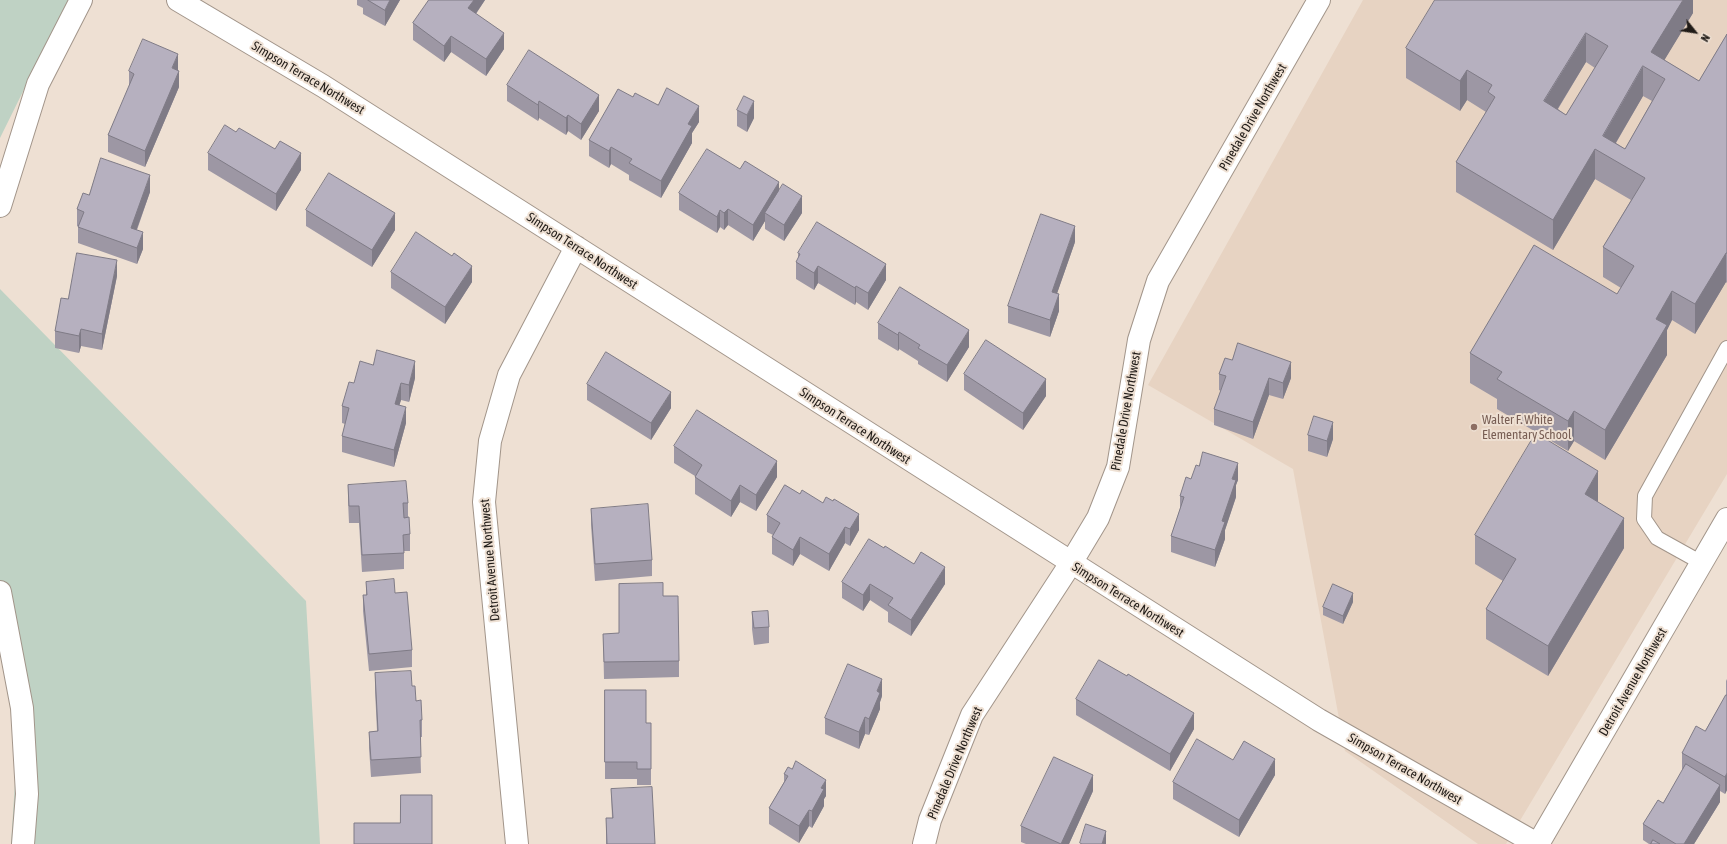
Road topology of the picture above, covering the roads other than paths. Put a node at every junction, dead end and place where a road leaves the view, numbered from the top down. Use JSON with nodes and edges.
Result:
{"nodes":[{"id":1,"x":81,"y":0,"type":"edge"},
{"id":2,"x":178,"y":0,"type":"edge"},
{"id":3,"x":1319,"y":0,"type":"edge"},
{"id":4,"x":0,"y":206,"type":"edge"},
{"id":5,"x":576,"y":247,"type":"junction"},
{"id":6,"x":1727,"y":348,"type":"edge"},
{"id":7,"x":1727,"y":519,"type":"edge"},
{"id":8,"x":1070,"y":563,"type":"junction"},
{"id":9,"x":1702,"y":563,"type":"junction"},
{"id":10,"x":0,"y":592,"type":"edge"},
{"id":11,"x":23,"y":844,"type":"edge"},
{"id":12,"x":517,"y":844,"type":"edge"},
{"id":13,"x":924,"y":844,"type":"edge"},
{"id":14,"x":1537,"y":844,"type":"edge"}],
"edges":[{"from":1,"to":4,"type":"street"},
{"from":2,"to":5,"type":"street","name":"Simpson Terrace Northwest"},
{"from":3,"to":8,"type":"street","name":"Pinedale Drive Northwest"},
{"from":5,"to":8,"type":"street","name":"Simpson Terrace Northwest"},
{"from":5,"to":12,"type":"street","name":"Detroit Avenue Northwest"},
{"from":6,"to":9,"type":"lane"},
{"from":7,"to":9,"type":"street","name":"Detroit Avenue Northwest"},
{"from":8,"to":13,"type":"street","name":"Pinedale Drive Northwest"},
{"from":8,"to":14,"type":"street","name":"Simpson Terrace Northwest"},
{"from":9,"to":14,"type":"street","name":"Detroit Avenue Northwest"},
{"from":10,"to":11,"type":"street"}]}
